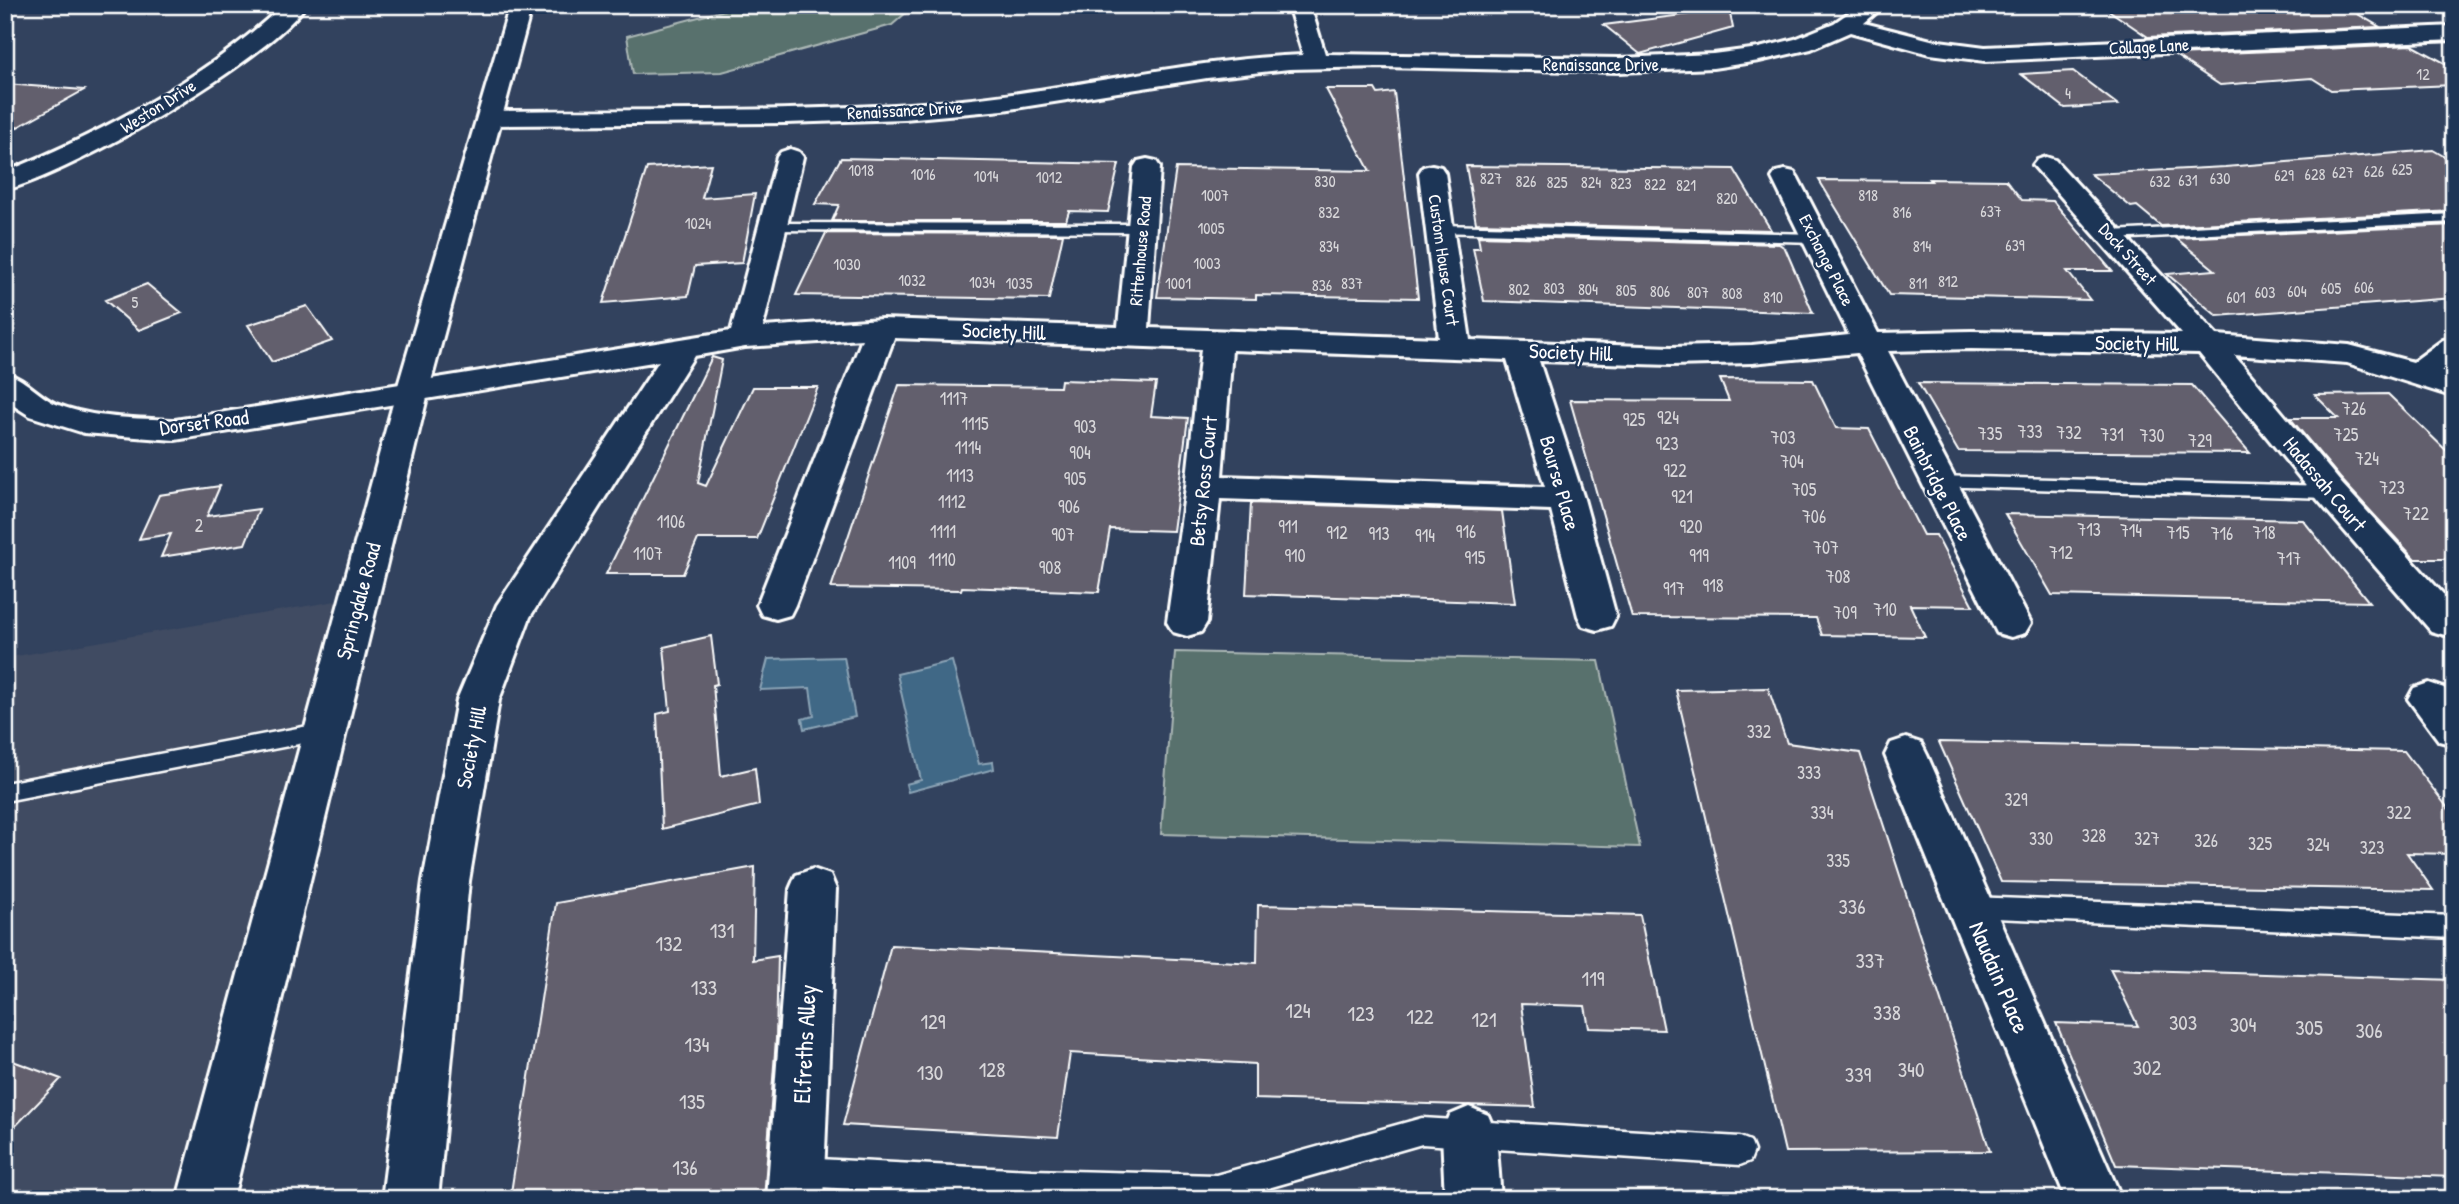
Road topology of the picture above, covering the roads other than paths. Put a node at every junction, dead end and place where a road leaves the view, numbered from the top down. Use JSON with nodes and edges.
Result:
{"nodes":[{"id":1,"x":296,"y":5,"type":"edge"},
{"id":2,"x":521,"y":5,"type":"edge"},
{"id":3,"x":1299,"y":5,"type":"edge"},
{"id":4,"x":1875,"y":5,"type":"edge"},
{"id":5,"x":1847,"y":25,"type":"junction"},
{"id":6,"x":2454,"y":33,"type":"edge"},
{"id":7,"x":1316,"y":61,"type":"junction"},
{"id":8,"x":491,"y":118,"type":"junction"},
{"id":9,"x":790,"y":157,"type":"dead end"},
{"id":10,"x":2046,"y":165,"type":"dead end"},
{"id":11,"x":1147,"y":167,"type":"dead end"},
{"id":12,"x":1432,"y":173,"type":"dead end"},
{"id":13,"x":1785,"y":178,"type":"dead end"},
{"id":14,"x":5,"y":182,"type":"edge"},
{"id":15,"x":2454,"y":218,"type":"edge"},
{"id":16,"x":773,"y":227,"type":"junction"},
{"id":17,"x":1142,"y":228,"type":"junction"},
{"id":18,"x":1440,"y":229,"type":"junction"},
{"id":19,"x":2111,"y":235,"type":"junction"},
{"id":20,"x":1816,"y":238,"type":"junction"},
{"id":21,"x":882,"y":328,"type":"junction"},
{"id":22,"x":1133,"y":336,"type":"junction"},
{"id":23,"x":745,"y":338,"type":"junction"},
{"id":24,"x":1217,"y":339,"type":"junction"},
{"id":25,"x":1869,"y":342,"type":"junction"},
{"id":26,"x":2208,"y":344,"type":"junction"},
{"id":27,"x":2454,"y":346,"type":"edge"},
{"id":28,"x":683,"y":348,"type":"junction"},
{"id":29,"x":1456,"y":348,"type":"junction"},
{"id":30,"x":1520,"y":350,"type":"junction"},
{"id":31,"x":2418,"y":373,"type":"junction"},
{"id":32,"x":5,"y":383,"type":"edge"},
{"id":33,"x":2454,"y":387,"type":"edge"},
{"id":34,"x":414,"y":389,"type":"junction"},
{"id":35,"x":1936,"y":482,"type":"junction"},
{"id":36,"x":1204,"y":487,"type":"junction"},
{"id":37,"x":2330,"y":492,"type":"junction"},
{"id":38,"x":1566,"y":499,"type":"junction"},
{"id":39,"x":776,"y":606,"type":"dead end"},
{"id":40,"x":1597,"y":616,"type":"dead end"},
{"id":41,"x":2445,"y":621,"type":"dead end"},
{"id":42,"x":1187,"y":622,"type":"dead end"},
{"id":43,"x":2011,"y":623,"type":"dead end"},
{"id":44,"x":324,"y":731,"type":"junction"},
{"id":45,"x":1906,"y":755,"type":"dead end"},
{"id":46,"x":5,"y":792,"type":"edge"},
{"id":47,"x":813,"y":889,"type":"dead end"},
{"id":48,"x":1970,"y":907,"type":"junction"},
{"id":49,"x":2454,"y":927,"type":"edge"},
{"id":50,"x":1469,"y":1134,"type":"junction"},
{"id":51,"x":1740,"y":1151,"type":"dead end"},
{"id":52,"x":796,"y":1185,"type":"edge"},
{"id":53,"x":205,"y":1199,"type":"edge"},
{"id":54,"x":410,"y":1199,"type":"edge"},
{"id":55,"x":1473,"y":1199,"type":"edge"},
{"id":56,"x":2094,"y":1199,"type":"edge"}],
"edges":[{"from":1,"to":14,"type":"street","name":"Weston Drive"},
{"from":2,"to":8,"type":"street","name":"Springdale Road"},
{"from":3,"to":7,"type":"street"},
{"from":4,"to":5,"type":"street","name":"Renaissance Drive"},
{"from":5,"to":6,"type":"street","name":"Collage Lane"},
{"from":5,"to":7,"type":"street","name":"Renaissance Drive"},
{"from":7,"to":8,"type":"street","name":"Renaissance Drive"},
{"from":8,"to":34,"type":"street","name":"Springdale Road"},
{"from":9,"to":16,"type":"street"},
{"from":10,"to":19,"type":"street","name":"Dock Street"},
{"from":11,"to":17,"type":"street","name":"Rittenhouse Road"},
{"from":12,"to":18,"type":"street","name":"Custom House Court"},
{"from":13,"to":20,"type":"street","name":"Exchange Place"},
{"from":15,"to":19,"type":"lane"},
{"from":16,"to":17,"type":"lane"},
{"from":16,"to":23,"type":"street"},
{"from":17,"to":22,"type":"street","name":"Rittenhouse Road"},
{"from":18,"to":20,"type":"lane"},
{"from":18,"to":29,"type":"street","name":"Custom House Court"},
{"from":19,"to":26,"type":"street","name":"Dock Street"},
{"from":20,"to":25,"type":"street","name":"Exchange Place"},
{"from":21,"to":22,"type":"street","name":"Society Hill"},
{"from":21,"to":23,"type":"street","name":"Society Hill"},
{"from":21,"to":39,"type":"street"},
{"from":22,"to":24,"type":"street","name":"Society Hill"},
{"from":23,"to":28,"type":"street","name":"Society Hill"},
{"from":24,"to":29,"type":"street","name":"Society Hill"},
{"from":24,"to":36,"type":"street","name":"Betsy Ross Court"},
{"from":25,"to":26,"type":"street","name":"Society Hill"},
{"from":25,"to":30,"type":"street","name":"Society Hill"},
{"from":25,"to":35,"type":"street","name":"Bainbridge Place"},
{"from":26,"to":31,"type":"street","name":"Society Hill"},
{"from":26,"to":37,"type":"street","name":"Hadassah Court"},
{"from":27,"to":31,"type":"street"},
{"from":28,"to":34,"type":"street","name":"Society Hill"},
{"from":28,"to":54,"type":"street","name":"Society Hill"},
{"from":29,"to":30,"type":"street","name":"Society Hill"},
{"from":30,"to":38,"type":"street","name":"Bourse Place"},
{"from":31,"to":33,"type":"street","name":"Society Hill"},
{"from":32,"to":34,"type":"street","name":"Dorset Road"},
{"from":34,"to":44,"type":"street","name":"Springdale Road"},
{"from":35,"to":37,"type":"lane"},
{"from":35,"to":43,"type":"street","name":"Bainbridge Place"},
{"from":36,"to":38,"type":"street"},
{"from":36,"to":42,"type":"street","name":"Betsy Ross Court"},
{"from":37,"to":41,"type":"street","name":"Hadassah Court"},
{"from":38,"to":40,"type":"street","name":"Bourse Place"},
{"from":44,"to":46,"type":"lane"},
{"from":44,"to":53,"type":"street","name":"Springdale Road"},
{"from":45,"to":48,"type":"street","name":"Naudain Place"},
{"from":47,"to":52,"type":"street","name":"Elfreths Alley"},
{"from":48,"to":49,"type":"lane"},
{"from":48,"to":56,"type":"street","name":"Naudain Place"},
{"from":50,"to":51,"type":"lane"},
{"from":50,"to":52,"type":"lane"},
{"from":50,"to":55,"type":"street"}]}
